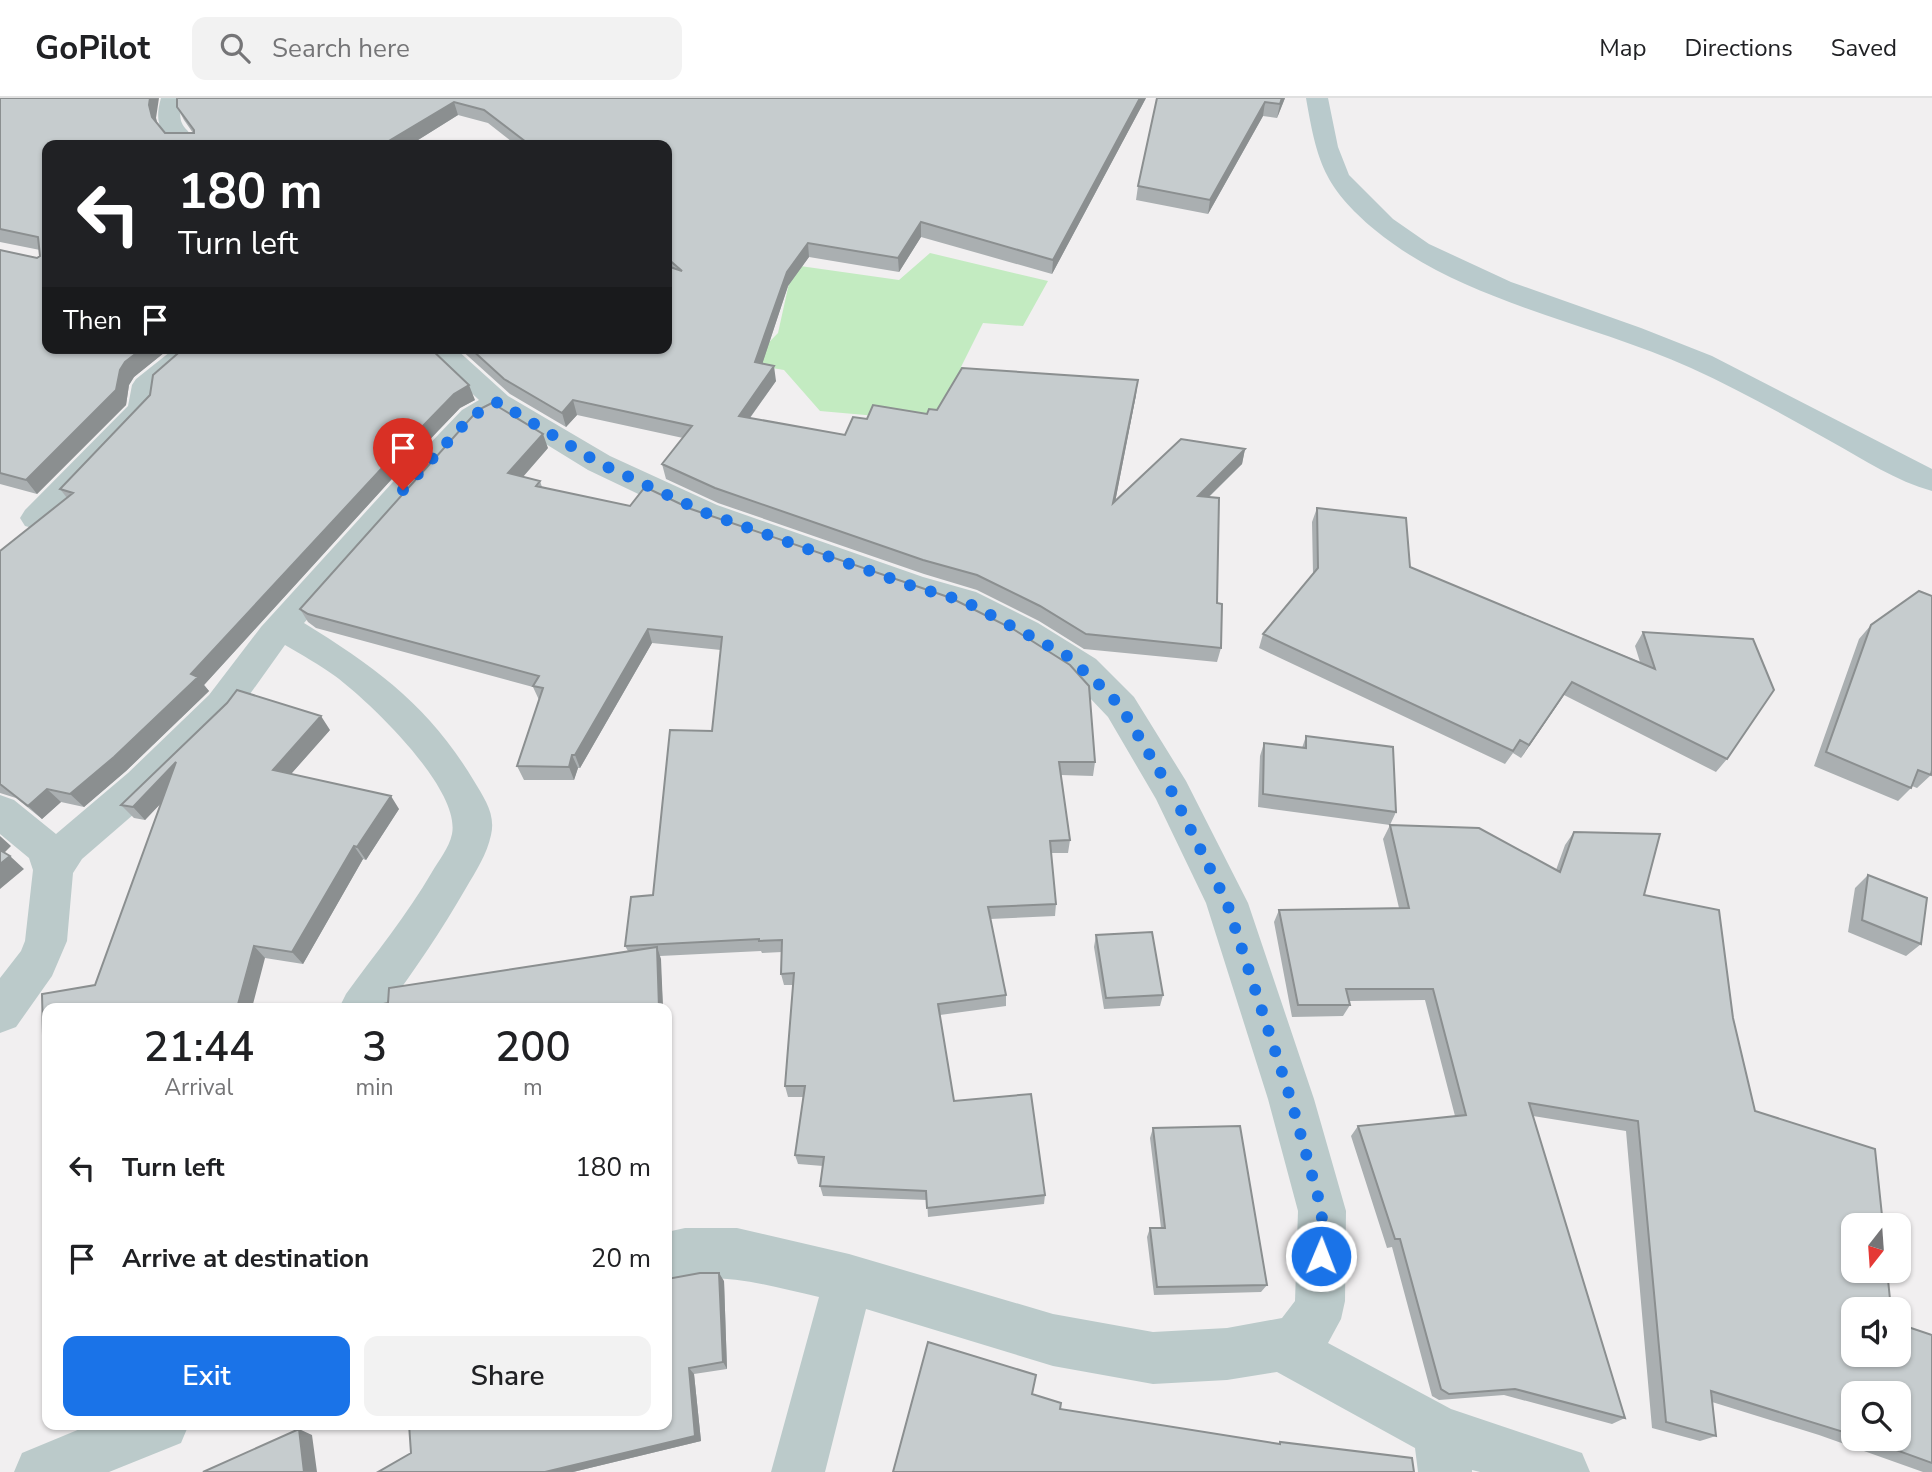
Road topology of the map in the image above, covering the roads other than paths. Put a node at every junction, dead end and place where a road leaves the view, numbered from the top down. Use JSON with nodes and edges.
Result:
{"nodes":[{"id":1,"x":172,"y":98,"type":"edge"},
{"id":2,"x":1317,"y":98,"type":"edge"},
{"id":3,"x":183,"y":140,"type":"edge"},
{"id":4,"x":186,"y":354,"type":"edge"},
{"id":5,"x":445,"y":354,"type":"edge"},
{"id":6,"x":498,"y":402,"type":"junction"},
{"id":7,"x":1932,"y":481,"type":"edge"},
{"id":8,"x":36,"y":518,"type":"edge"},
{"id":9,"x":282,"y":625,"type":"junction"},
{"id":10,"x":0,"y":811,"type":"edge"},
{"id":11,"x":53,"y":870,"type":"junction"},
{"id":12,"x":365,"y":1003,"type":"edge"},
{"id":13,"x":0,"y":1013,"type":"edge"},
{"id":14,"x":672,"y":1256,"type":"edge"},
{"id":15,"x":849,"y":1279,"type":"junction"},
{"id":16,"x":1280,"y":1345,"type":"junction"},
{"id":17,"x":147,"y":1430,"type":"edge"},
{"id":18,"x":1443,"y":1452,"type":"edge"},
{"id":19,"x":40,"y":1472,"type":"edge"},
{"id":20,"x":798,"y":1472,"type":"edge"},
{"id":21,"x":1563,"y":1472,"type":"edge"}],
"edges":[{"from":1,"to":3,"type":"street"},
{"from":2,"to":7,"type":"street"},
{"from":4,"to":8,"type":"street"},
{"from":5,"to":6,"type":"street"},
{"from":6,"to":9,"type":"street"},
{"from":6,"to":16,"type":"street"},
{"from":9,"to":11,"type":"street"},
{"from":9,"to":12,"type":"street"},
{"from":10,"to":11,"type":"street"},
{"from":11,"to":13,"type":"street"},
{"from":14,"to":15,"type":"street"},
{"from":15,"to":16,"type":"street"},
{"from":15,"to":20,"type":"street"},
{"from":16,"to":18,"type":"street"},
{"from":17,"to":19,"type":"street"},
{"from":18,"to":21,"type":"street"}]}
